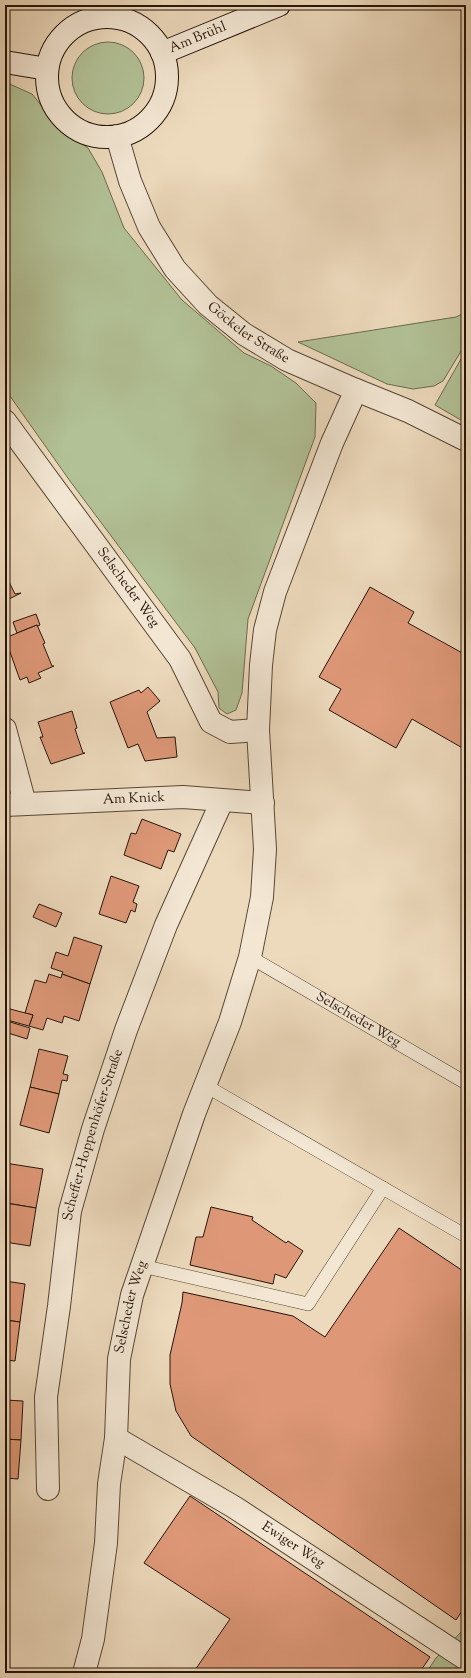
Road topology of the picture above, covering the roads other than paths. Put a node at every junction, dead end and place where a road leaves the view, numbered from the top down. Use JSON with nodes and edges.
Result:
{"nodes":[{"id":1,"x":278,"y":5,"type":"edge"},
{"id":2,"x":162,"y":52,"type":"junction"},
{"id":3,"x":5,"y":62,"type":"edge"},
{"id":4,"x":47,"y":69,"type":"junction"},
{"id":5,"x":117,"y":136,"type":"junction"},
{"id":6,"x":356,"y":390,"type":"junction"},
{"id":7,"x":5,"y":421,"type":"edge"},
{"id":8,"x":466,"y":440,"type":"edge"},
{"id":9,"x":5,"y":729,"type":"edge"},
{"id":10,"x":258,"y":730,"type":"junction"},
{"id":11,"x":222,"y":801,"type":"junction"},
{"id":12,"x":263,"y":803,"type":"junction"},
{"id":13,"x":15,"y":804,"type":"edge"},
{"id":14,"x":250,"y":957,"type":"junction"},
{"id":15,"x":466,"y":1083,"type":"edge"},
{"id":16,"x":206,"y":1086,"type":"junction"},
{"id":17,"x":383,"y":1188,"type":"junction"},
{"id":18,"x":466,"y":1236,"type":"edge"},
{"id":19,"x":142,"y":1266,"type":"junction"},
{"id":20,"x":116,"y":1438,"type":"junction"},
{"id":21,"x":48,"y":1489,"type":"dead end"},
{"id":22,"x":466,"y":1659,"type":"edge"},
{"id":23,"x":84,"y":1673,"type":"edge"}],
"edges":[{"from":1,"to":2,"type":"street","name":"Am Brühl"},
{"from":2,"to":4,"type":"street"},
{"from":2,"to":5,"type":"street"},
{"from":3,"to":4,"type":"street"},
{"from":4,"to":5,"type":"street"},
{"from":5,"to":6,"type":"street","name":"Göckeler Straße"},
{"from":6,"to":8,"type":"street","name":"Göckeler Straße"},
{"from":6,"to":10,"type":"street","name":"Selscheder Weg"},
{"from":7,"to":10,"type":"street","name":"Selscheder Weg"},
{"from":9,"to":13,"type":"street"},
{"from":10,"to":12,"type":"street","name":"Selscheder Weg"},
{"from":11,"to":12,"type":"street","name":"Am Knick"},
{"from":11,"to":13,"type":"street","name":"Am Knick"},
{"from":11,"to":21,"type":"street","name":"Scheffer-Hoppenhöfer-Straße"},
{"from":12,"to":14,"type":"street","name":"Selscheder Weg"},
{"from":14,"to":15,"type":"lane","name":"Selscheder Weg"},
{"from":14,"to":16,"type":"street","name":"Selscheder Weg"},
{"from":16,"to":17,"type":"lane"},
{"from":16,"to":19,"type":"street","name":"Selscheder Weg"},
{"from":17,"to":18,"type":"lane"},
{"from":17,"to":19,"type":"lane"},
{"from":19,"to":20,"type":"street","name":"Selscheder Weg"},
{"from":20,"to":22,"type":"street","name":"Ewiger Weg"},
{"from":20,"to":23,"type":"street","name":"Selscheder Weg"}]}
